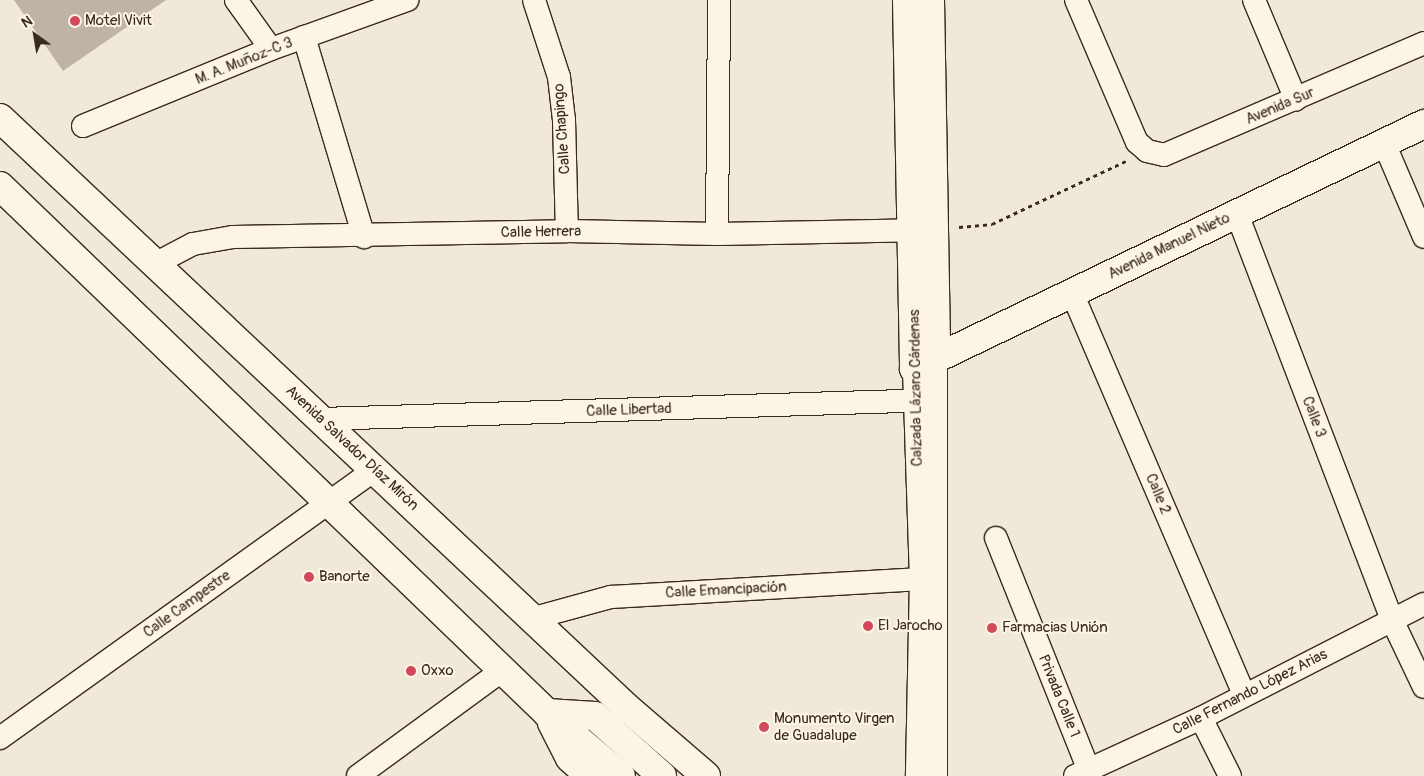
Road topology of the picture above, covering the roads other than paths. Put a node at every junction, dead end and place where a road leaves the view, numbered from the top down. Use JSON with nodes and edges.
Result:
{"nodes":[{"id":1,"x":236,"y":0,"type":"edge"},
{"id":2,"x":407,"y":0,"type":"edge"},
{"id":3,"x":534,"y":0,"type":"edge"},
{"id":4,"x":719,"y":0,"type":"edge"},
{"id":5,"x":907,"y":0,"type":"edge"},
{"id":6,"x":930,"y":0,"type":"edge"},
{"id":7,"x":1076,"y":0,"type":"edge"},
{"id":8,"x":1254,"y":0,"type":"edge"},
{"id":9,"x":304,"y":38,"type":"junction"},
{"id":10,"x":1424,"y":43,"type":"edge"},
{"id":11,"x":271,"y":50,"type":"junction"},
{"id":12,"x":1296,"y":100,"type":"junction"},
{"id":13,"x":0,"y":118,"type":"edge"},
{"id":14,"x":1424,"y":124,"type":"edge"},
{"id":15,"x":83,"y":126,"type":"dead end"},
{"id":16,"x":1384,"y":143,"type":"junction"},
{"id":17,"x":0,"y":186,"type":"edge"},
{"id":18,"x":1237,"y":214,"type":"junction"},
{"id":19,"x":924,"y":230,"type":"junction"},
{"id":20,"x":567,"y":231,"type":"junction"},
{"id":21,"x":717,"y":234,"type":"junction"},
{"id":22,"x":364,"y":237,"type":"junction"},
{"id":23,"x":1424,"y":237,"type":"edge"},
{"id":24,"x":153,"y":264,"type":"junction"},
{"id":25,"x":1072,"y":293,"type":"junction"},
{"id":26,"x":925,"y":364,"type":"junction"},
{"id":27,"x":926,"y":401,"type":"junction"},
{"id":28,"x":321,"y":419,"type":"junction"},
{"id":29,"x":375,"y":470,"type":"junction"},
{"id":30,"x":329,"y":502,"type":"junction"},
{"id":31,"x":996,"y":538,"type":"dead end"},
{"id":32,"x":920,"y":579,"type":"junction"},
{"id":33,"x":1424,"y":604,"type":"edge"},
{"id":34,"x":534,"y":618,"type":"junction"},
{"id":35,"x":1392,"y":620,"type":"junction"},
{"id":36,"x":503,"y":670,"type":"junction"},
{"id":37,"x":1424,"y":687,"type":"edge"},
{"id":38,"x":1244,"y":694,"type":"junction"},
{"id":39,"x":547,"y":713,"type":"junction"},
{"id":40,"x":1201,"y":718,"type":"junction"},
{"id":41,"x":0,"y":738,"type":"edge"},
{"id":42,"x":1119,"y":767,"type":"edge"},
{"id":43,"x":1082,"y":773,"type":"edge"},
{"id":44,"x":358,"y":776,"type":"edge"},
{"id":45,"x":590,"y":776,"type":"edge"},
{"id":46,"x":621,"y":776,"type":"edge"},
{"id":47,"x":662,"y":776,"type":"edge"},
{"id":48,"x":706,"y":776,"type":"edge"},
{"id":49,"x":917,"y":776,"type":"edge"},
{"id":50,"x":936,"y":776,"type":"edge"},
{"id":51,"x":1230,"y":776,"type":"edge"}],
"edges":[{"from":1,"to":11,"type":"street"},
{"from":2,"to":9,"type":"street","name":"M. A. Muñoz-C 3"},
{"from":3,"to":20,"type":"street","name":"Calle Chapingo"},
{"from":4,"to":21,"type":"street"},
{"from":5,"to":19,"type":"main road","name":"Calzada Lázaro Cárdenas"},
{"from":6,"to":19,"type":"main road","name":"Calzada Lázaro Cárdenas"},
{"from":7,"to":12,"type":"street","name":"Avenida Sur"},
{"from":8,"to":12,"type":"street"},
{"from":9,"to":11,"type":"street","name":"M. A. Muñoz-C 3"},
{"from":9,"to":22,"type":"street"},
{"from":10,"to":12,"type":"street","name":"Avenida Sur"},
{"from":11,"to":15,"type":"street","name":"M. A. Muñoz-C 3"},
{"from":13,"to":24,"type":"main road","name":"Avenida Salvador Díaz Mirón"},
{"from":14,"to":16,"type":"main road","name":"Avenida Manuel Nieto"},
{"from":16,"to":18,"type":"main road","name":"Avenida Manuel Nieto"},
{"from":16,"to":23,"type":"street"},
{"from":17,"to":30,"type":"main road"},
{"from":18,"to":25,"type":"main road","name":"Avenida Manuel Nieto"},
{"from":18,"to":35,"type":"street","name":"Calle 3"},
{"from":19,"to":21,"type":"street","name":"Calle Herrera"},
{"from":19,"to":26,"type":"main road","name":"Calzada Lázaro Cárdenas"},
{"from":20,"to":21,"type":"street","name":"Calle Herrera"},
{"from":20,"to":22,"type":"street","name":"Calle Herrera"},
{"from":22,"to":24,"type":"street","name":"Calle Herrera"},
{"from":24,"to":28,"type":"main road","name":"Avenida Salvador Díaz Mirón"},
{"from":25,"to":26,"type":"main road","name":"Avenida Manuel Nieto"},
{"from":25,"to":38,"type":"street","name":"Calle 2"},
{"from":26,"to":27,"type":"street","name":"Calzada Lázaro Cárdenas"},
{"from":27,"to":28,"type":"street","name":"Calle Libertad"},
{"from":27,"to":32,"type":"street","name":"Calzada Lázaro Cárdenas"},
{"from":27,"to":50,"type":"street","name":"Calzada Lázaro Cárdenas"},
{"from":28,"to":29,"type":"main road","name":"Avenida Salvador Díaz Mirón"},
{"from":29,"to":30,"type":"street","name":"Calle Campestre"},
{"from":29,"to":34,"type":"main road","name":"Avenida Salvador Díaz Mirón"},
{"from":30,"to":36,"type":"main road"},
{"from":30,"to":41,"type":"street","name":"Calle Campestre"},
{"from":31,"to":43,"type":"street","name":"Privada Calle 1"},
{"from":32,"to":34,"type":"street","name":"Calle Emancipación"},
{"from":32,"to":49,"type":"street","name":"Calzada Lázaro Cárdenas"},
{"from":33,"to":35,"type":"street","name":"Calle Fernando López Arias"},
{"from":34,"to":48,"type":"main road","name":"Avenida Salvador Díaz Mirón"},
{"from":35,"to":37,"type":"street","name":"Calle 3"},
{"from":35,"to":38,"type":"street","name":"Calle Fernando López Arias"},
{"from":36,"to":39,"type":"main road"},
{"from":36,"to":44,"type":"street"},
{"from":38,"to":40,"type":"street","name":"Calle Fernando López Arias"},
{"from":39,"to":45,"type":"main road"},
{"from":39,"to":46,"type":"main road"},
{"from":39,"to":47,"type":"main road"},
{"from":40,"to":42,"type":"street","name":"Calle Fernando López Arias"},
{"from":40,"to":51,"type":"street"},
{"from":42,"to":43,"type":"street","name":"Calle Fernando López Arias"}]}
